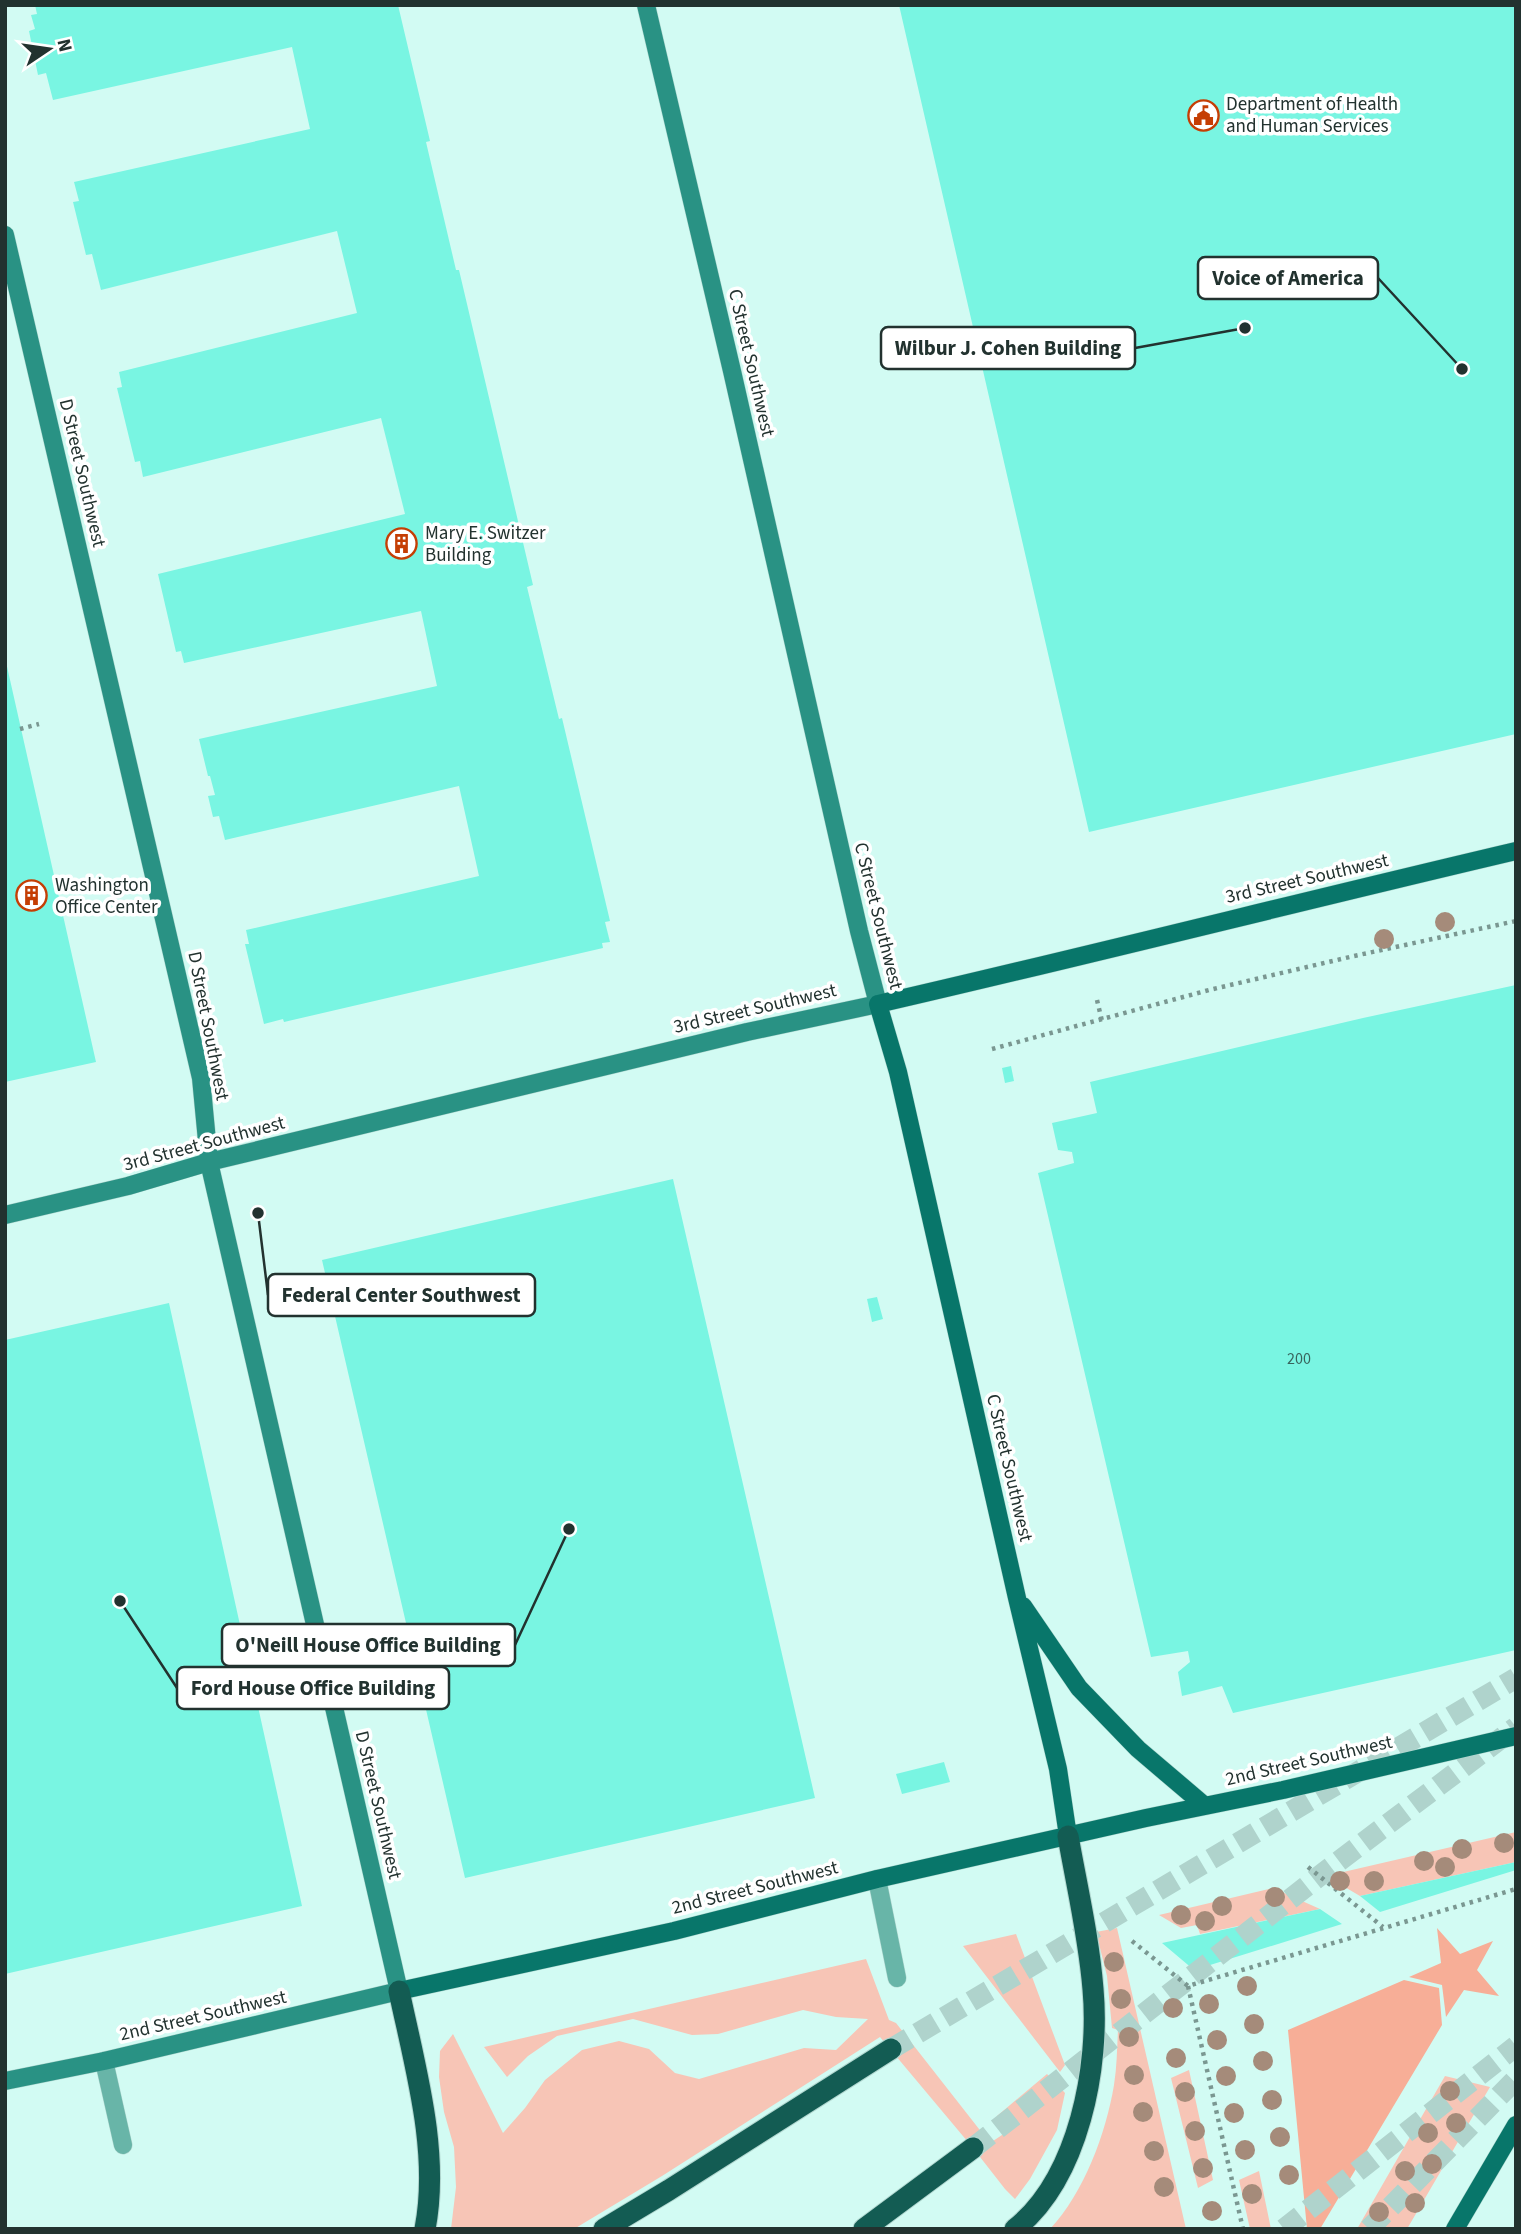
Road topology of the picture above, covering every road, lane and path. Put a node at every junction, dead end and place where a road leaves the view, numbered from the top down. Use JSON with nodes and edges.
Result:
{"nodes":[{"id":1,"x":646,"y":5,"type":"edge"},
{"id":2,"x":5,"y":235,"type":"edge"},
{"id":3,"x":39,"y":724,"type":"dead end"},
{"id":4,"x":20,"y":729,"type":"dead end"},
{"id":5,"x":1516,"y":852,"type":"edge"},
{"id":6,"x":1516,"y":921,"type":"edge"},
{"id":7,"x":1097,"y":1000,"type":"dead end"},
{"id":8,"x":878,"y":1004,"type":"junction"},
{"id":9,"x":1102,"y":1021,"type":"junction"},
{"id":10,"x":992,"y":1049,"type":"dead end"},
{"id":11,"x":209,"y":1162,"type":"junction"},
{"id":12,"x":5,"y":1215,"type":"edge"},
{"id":13,"x":1017,"y":1598,"type":"junction"},
{"id":14,"x":1516,"y":1736,"type":"edge"},
{"id":15,"x":1205,"y":1806,"type":"junction"},
{"id":16,"x":1068,"y":1836,"type":"junction"},
{"id":17,"x":1308,"y":1867,"type":"dead end"},
{"id":18,"x":877,"y":1879,"type":"junction"},
{"id":19,"x":1516,"y":1889,"type":"edge"},
{"id":20,"x":1383,"y":1927,"type":"junction"},
{"id":21,"x":1132,"y":1941,"type":"dead end"},
{"id":22,"x":897,"y":1978,"type":"dead end"},
{"id":23,"x":1188,"y":1986,"type":"junction"},
{"id":24,"x":399,"y":1991,"type":"junction"},
{"id":25,"x":891,"y":2049,"type":"tunnel mouth"},
{"id":26,"x":104,"y":2060,"type":"junction"},
{"id":27,"x":5,"y":2081,"type":"edge"},
{"id":28,"x":1516,"y":2125,"type":"edge"},
{"id":29,"x":123,"y":2145,"type":"dead end"},
{"id":30,"x":973,"y":2148,"type":"tunnel mouth"},
{"id":31,"x":425,"y":2229,"type":"edge"},
{"id":32,"x":604,"y":2229,"type":"edge"},
{"id":33,"x":864,"y":2229,"type":"edge"},
{"id":34,"x":1015,"y":2229,"type":"edge"},
{"id":35,"x":1244,"y":2229,"type":"edge"},
{"id":36,"x":1455,"y":2229,"type":"edge"}],
"edges":[{"from":1,"to":8,"type":"street","name":"C Street Southwest"},
{"from":2,"to":11,"type":"street","name":"D Street Southwest"},
{"from":3,"to":4,"type":"path"},
{"from":5,"to":8,"type":"main road","name":"3rd Street Southwest"},
{"from":6,"to":9,"type":"path"},
{"from":7,"to":9,"type":"path"},
{"from":8,"to":11,"type":"street","name":"3rd Street Southwest"},
{"from":8,"to":13,"type":"main road","name":"C Street Southwest"},
{"from":9,"to":10,"type":"path"},
{"from":11,"to":12,"type":"street","name":"3rd Street Southwest"},
{"from":11,"to":24,"type":"street","name":"D Street Southwest"},
{"from":13,"to":15,"type":"main road"},
{"from":13,"to":16,"type":"main road","name":"C Street Southwest"},
{"from":14,"to":15,"type":"main road","name":"2nd Street Southwest"},
{"from":15,"to":16,"type":"main road","name":"2nd Street Southwest"},
{"from":16,"to":18,"type":"main road","name":"2nd Street Southwest"},
{"from":16,"to":34,"type":"highway"},
{"from":17,"to":20,"type":"path"},
{"from":18,"to":22,"type":"lane"},
{"from":18,"to":24,"type":"main road","name":"2nd Street Southwest"},
{"from":19,"to":20,"type":"path"},
{"from":20,"to":23,"type":"path"},
{"from":21,"to":23,"type":"path"},
{"from":23,"to":35,"type":"path"},
{"from":24,"to":26,"type":"street","name":"2nd Street Southwest"},
{"from":24,"to":31,"type":"highway"},
{"from":25,"to":32,"type":"highway"},
{"from":26,"to":27,"type":"street","name":"2nd Street Southwest"},
{"from":26,"to":29,"type":"lane"},
{"from":28,"to":36,"type":"main road"},
{"from":30,"to":33,"type":"highway"}]}
